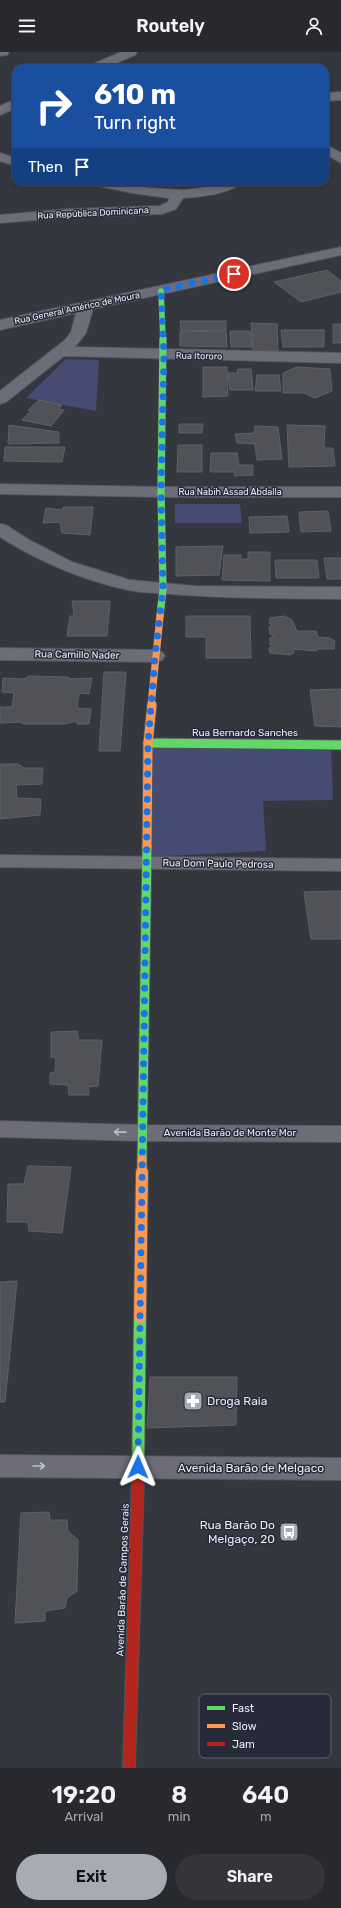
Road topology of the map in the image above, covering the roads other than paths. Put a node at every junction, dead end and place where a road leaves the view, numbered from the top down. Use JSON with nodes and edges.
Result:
{"nodes":[{"id":1,"x":131,"y":52,"type":"edge"},
{"id":2,"x":104,"y":64,"type":"edge"},
{"id":3,"x":341,"y":96,"type":"edge"},
{"id":4,"x":329,"y":98,"type":"edge"},
{"id":5,"x":12,"y":105,"type":"edge"},
{"id":6,"x":0,"y":111,"type":"edge"},
{"id":7,"x":329,"y":151,"type":"edge"},
{"id":8,"x":0,"y":157,"type":"edge"},
{"id":9,"x":341,"y":159,"type":"edge"},
{"id":10,"x":12,"y":161,"type":"edge"},
{"id":11,"x":118,"y":186,"type":"edge"},
{"id":12,"x":222,"y":186,"type":"edge"},
{"id":13,"x":177,"y":194,"type":"junction"},
{"id":14,"x":0,"y":219,"type":"edge"},
{"id":15,"x":341,"y":251,"type":"edge"},
{"id":16,"x":161,"y":290,"type":"junction"},
{"id":17,"x":86,"y":306,"type":"junction"},
{"id":18,"x":0,"y":325,"type":"edge"},
{"id":19,"x":58,"y":352,"type":"junction"},
{"id":20,"x":164,"y":355,"type":"junction"},
{"id":21,"x":341,"y":358,"type":"edge"},
{"id":22,"x":0,"y":399,"type":"edge"},
{"id":23,"x":0,"y":489,"type":"edge"},
{"id":24,"x":161,"y":492,"type":"junction"},
{"id":25,"x":341,"y":492,"type":"edge"},
{"id":26,"x":0,"y":529,"type":"edge"},
{"id":27,"x":163,"y":589,"type":"junction"},
{"id":28,"x":341,"y":593,"type":"edge"},
{"id":29,"x":0,"y":654,"type":"edge"},
{"id":30,"x":155,"y":656,"type":"junction"},
{"id":31,"x":148,"y":744,"type":"junction"},
{"id":32,"x":341,"y":745,"type":"edge"},
{"id":33,"x":0,"y":861,"type":"edge"},
{"id":34,"x":146,"y":863,"type":"junction"},
{"id":35,"x":341,"y":865,"type":"edge"},
{"id":36,"x":0,"y":1129,"type":"edge"},
{"id":37,"x":143,"y":1133,"type":"junction"},
{"id":38,"x":341,"y":1134,"type":"edge"},
{"id":39,"x":0,"y":1466,"type":"edge"},
{"id":40,"x":138,"y":1467,"type":"junction"},
{"id":41,"x":341,"y":1469,"type":"edge"},
{"id":42,"x":129,"y":1768,"type":"edge"}],
"edges":[{"from":1,"to":2,"type":"street"},
{"from":3,"to":4,"type":"street"},
{"from":5,"to":6,"type":"street"},
{"from":7,"to":9,"type":"street"},
{"from":8,"to":10,"type":"street"},
{"from":11,"to":13,"type":"street"},
{"from":12,"to":13,"type":"street"},
{"from":13,"to":14,"type":"street","name":"Rua República Dominicana"},
{"from":15,"to":16,"type":"street","name":"Rua General Américo de Moura"},
{"from":16,"to":17,"type":"street","name":"Rua General Américo de Moura"},
{"from":16,"to":20,"type":"street","name":"Avenida Barão de Campos Gerais"},
{"from":17,"to":18,"type":"street","name":"Rua General Américo de Moura"},
{"from":17,"to":19,"type":"street"},
{"from":19,"to":20,"type":"street","name":"Rua Itororo"},
{"from":19,"to":22,"type":"street"},
{"from":20,"to":21,"type":"street","name":"Rua Itororo"},
{"from":20,"to":24,"type":"street","name":"Avenida Barão de Campos Gerais"},
{"from":23,"to":24,"type":"street","name":"Rua Nabih Assad Abdalla"},
{"from":24,"to":25,"type":"street","name":"Rua Nabih Assad Abdalla"},
{"from":24,"to":27,"type":"street","name":"Avenida Barão de Campos Gerais"},
{"from":26,"to":27,"type":"street"},
{"from":27,"to":28,"type":"street"},
{"from":27,"to":30,"type":"street","name":"Avenida Barão de Campos Gerais"},
{"from":29,"to":30,"type":"street","name":"Rua Camillo Nader"},
{"from":30,"to":31,"type":"street","name":"Avenida Barão de Campos Gerais"},
{"from":31,"to":32,"type":"street","name":"Rua Bernardo Sanches"},
{"from":31,"to":34,"type":"street","name":"Avenida Barão de Campos Gerais"},
{"from":33,"to":34,"type":"street","name":"Rua Dom Paulo Pedrosa"},
{"from":34,"to":35,"type":"street","name":"Rua Dom Paulo Pedrosa"},
{"from":34,"to":37,"type":"street","name":"Avenida Barão de Campos Gerais"},
{"from":37,"to":36,"type":"street","name":"Avenida Barão de Monte Mor","one_way":true},
{"from":37,"to":38,"type":"street","name":"Avenida Barão de Monte Mor"},
{"from":37,"to":40,"type":"street","name":"Avenida Barão de Campos Gerais"},
{"from":39,"to":40,"type":"street","name":"Avenida Barão de Melgaco","one_way":true},
{"from":40,"to":41,"type":"street","name":"Avenida Barão de Melgaco"},
{"from":40,"to":42,"type":"street","name":"Avenida Barão de Campos Gerais"}]}
